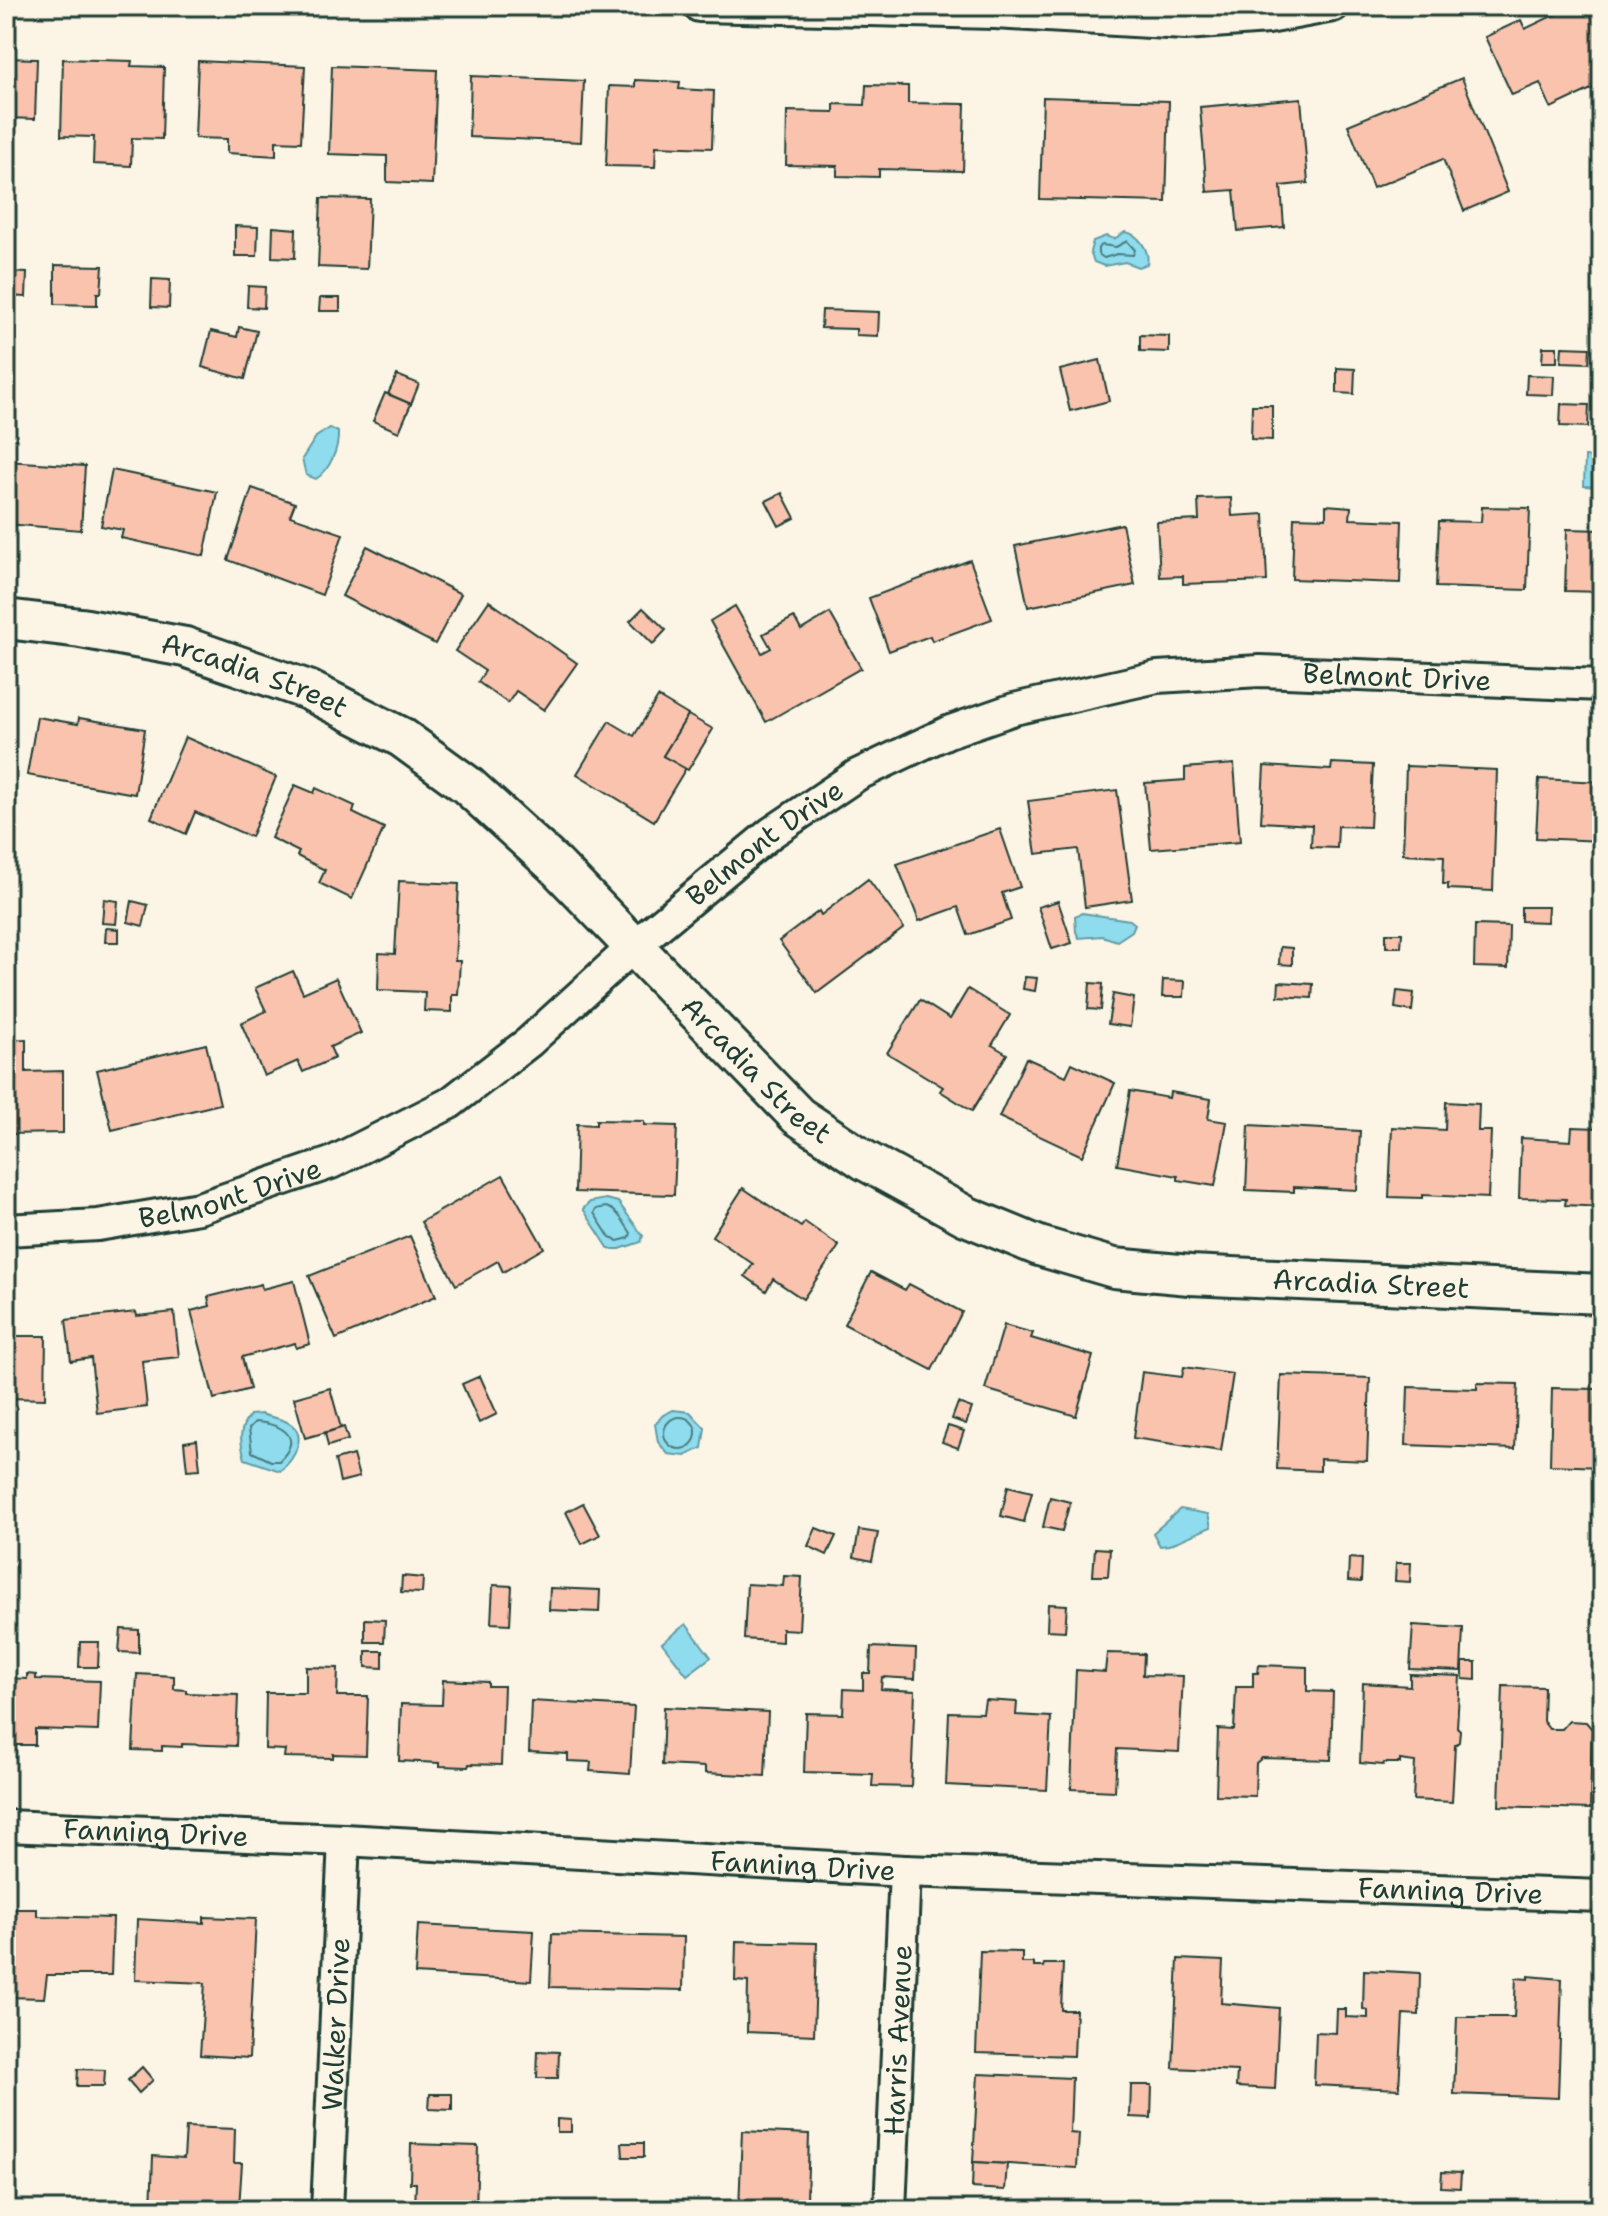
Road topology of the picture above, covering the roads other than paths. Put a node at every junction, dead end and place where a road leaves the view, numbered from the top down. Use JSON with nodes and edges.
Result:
{"nodes":[{"id":1,"x":699,"y":6,"type":"edge"},
{"id":2,"x":1333,"y":6,"type":"edge"},
{"id":3,"x":995,"y":9,"type":"edge"},
{"id":4,"x":6,"y":619,"type":"edge"},
{"id":5,"x":1602,"y":685,"type":"edge"},
{"id":6,"x":633,"y":947,"type":"junction"},
{"id":7,"x":6,"y":1230,"type":"edge"},
{"id":8,"x":1602,"y":1294,"type":"edge"},
{"id":9,"x":6,"y":1826,"type":"edge"},
{"id":10,"x":344,"y":1840,"type":"junction"},
{"id":11,"x":905,"y":1871,"type":"junction"},
{"id":12,"x":1602,"y":1896,"type":"edge"},
{"id":13,"x":327,"y":2210,"type":"edge"},
{"id":14,"x":890,"y":2210,"type":"edge"}],
"edges":[{"from":1,"to":3,"type":"street"},
{"from":2,"to":3,"type":"street"},
{"from":4,"to":6,"type":"street","name":"Arcadia Street"},
{"from":5,"to":6,"type":"street","name":"Belmont Drive"},
{"from":6,"to":7,"type":"street","name":"Belmont Drive"},
{"from":6,"to":8,"type":"street","name":"Arcadia Street"},
{"from":9,"to":10,"type":"street","name":"Fanning Drive"},
{"from":10,"to":11,"type":"street","name":"Fanning Drive"},
{"from":10,"to":13,"type":"street","name":"Walker Drive"},
{"from":11,"to":12,"type":"street","name":"Fanning Drive"},
{"from":11,"to":14,"type":"street","name":"Harris Avenue"}]}
